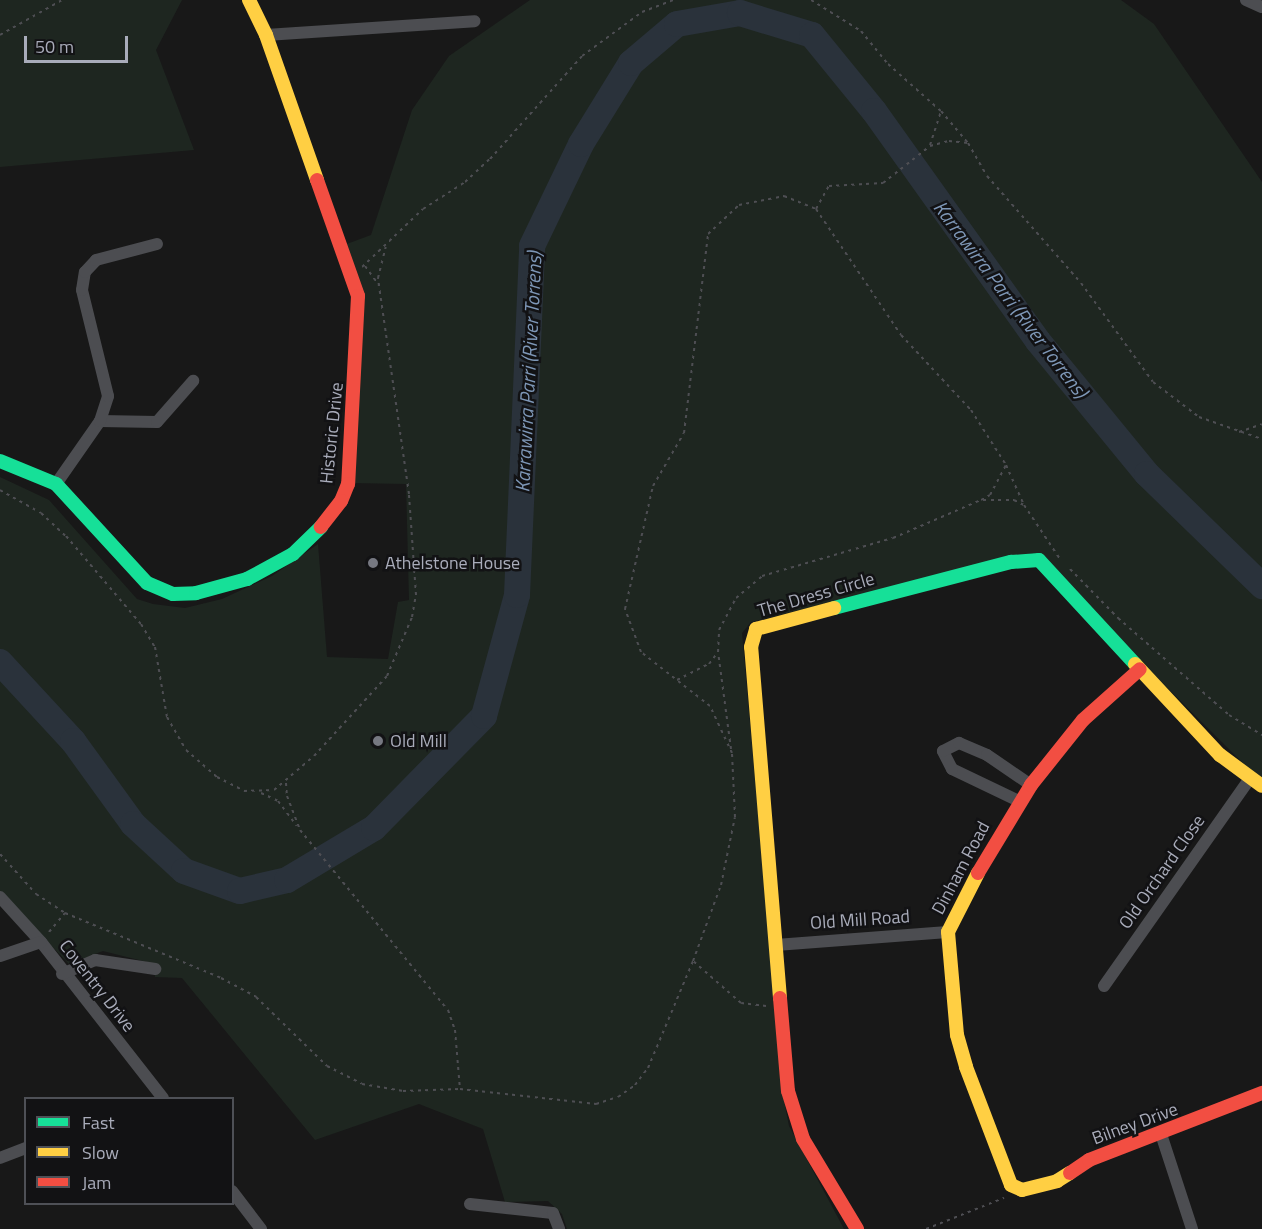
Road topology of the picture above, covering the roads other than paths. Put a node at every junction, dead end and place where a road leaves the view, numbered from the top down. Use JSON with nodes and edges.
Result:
{"nodes":[{"id":1,"x":249,"y":0,"type":"edge"},
{"id":2,"x":1246,"y":0,"type":"edge"},
{"id":3,"x":1262,"y":7,"type":"edge"},
{"id":4,"x":475,"y":21,"type":"dead end"},
{"id":5,"x":266,"y":35,"type":"junction"},
{"id":6,"x":157,"y":244,"type":"dead end"},
{"id":7,"x":193,"y":381,"type":"dead end"},
{"id":8,"x":100,"y":421,"type":"junction"},
{"id":9,"x":0,"y":461,"type":"edge"},
{"id":10,"x":56,"y":484,"type":"junction"},
{"id":11,"x":1140,"y":669,"type":"junction"},
{"id":12,"x":1250,"y":778,"type":"junction"},
{"id":13,"x":1031,"y":785,"type":"junction"},
{"id":14,"x":1262,"y":786,"type":"edge"},
{"id":15,"x":1019,"y":801,"type":"junction"},
{"id":16,"x":0,"y":897,"type":"edge"},
{"id":17,"x":948,"y":932,"type":"junction"},
{"id":18,"x":41,"y":942,"type":"junction"},
{"id":19,"x":776,"y":945,"type":"junction"},
{"id":20,"x":0,"y":956,"type":"edge"},
{"id":21,"x":155,"y":969,"type":"dead end"},
{"id":22,"x":62,"y":974,"type":"junction"},
{"id":23,"x":1104,"y":986,"type":"dead end"},
{"id":24,"x":1262,"y":1093,"type":"edge"},
{"id":25,"x":161,"y":1097,"type":"edge"},
{"id":26,"x":1161,"y":1134,"type":"junction"},
{"id":27,"x":24,"y":1149,"type":"edge"},
{"id":28,"x":0,"y":1158,"type":"edge"},
{"id":29,"x":1022,"y":1190,"type":"joint"},
{"id":30,"x":234,"y":1194,"type":"edge"},
{"id":31,"x":470,"y":1204,"type":"dead end"},
{"id":32,"x":261,"y":1229,"type":"edge"},
{"id":33,"x":559,"y":1229,"type":"edge"},
{"id":34,"x":857,"y":1229,"type":"edge"},
{"id":35,"x":1192,"y":1229,"type":"edge"}],
"edges":[{"from":1,"to":5,"type":"street","name":"Historic Drive"},
{"from":2,"to":3,"type":"street"},
{"from":4,"to":5,"type":"street"},
{"from":5,"to":10,"type":"street","name":"Historic Drive"},
{"from":6,"to":8,"type":"street"},
{"from":7,"to":8,"type":"street"},
{"from":8,"to":10,"type":"street"},
{"from":9,"to":10,"type":"street","name":"Historic Drive"},
{"from":11,"to":12,"type":"street","name":"The Dress Circle"},
{"from":11,"to":13,"type":"street","name":"Dinham Road"},
{"from":11,"to":19,"type":"street","name":"The Dress Circle"},
{"from":12,"to":14,"type":"street","name":"The Dress Circle"},
{"from":12,"to":23,"type":"street","name":"Old Orchard Close"},
{"from":13,"to":15,"type":"street","name":"Dinham Road"},
{"from":13,"to":15,"type":"street"},
{"from":15,"to":17,"type":"street","name":"Dinham Road"},
{"from":16,"to":18,"type":"street","name":"Coventry Drive"},
{"from":17,"to":19,"type":"street","name":"Old Mill Road"},
{"from":17,"to":29,"type":"street","name":"Dinham Road"},
{"from":18,"to":20,"type":"street"},
{"from":18,"to":22,"type":"street","name":"Coventry Drive"},
{"from":19,"to":34,"type":"street","name":"The Dress Circle"},
{"from":21,"to":22,"type":"street"},
{"from":22,"to":25,"type":"street","name":"Coventry Drive"},
{"from":24,"to":26,"type":"street","name":"Bilney Drive"},
{"from":26,"to":29,"type":"street","name":"Bilney Drive"},
{"from":26,"to":35,"type":"street"},
{"from":27,"to":28,"type":"street"},
{"from":30,"to":32,"type":"street"},
{"from":31,"to":33,"type":"street"}]}
